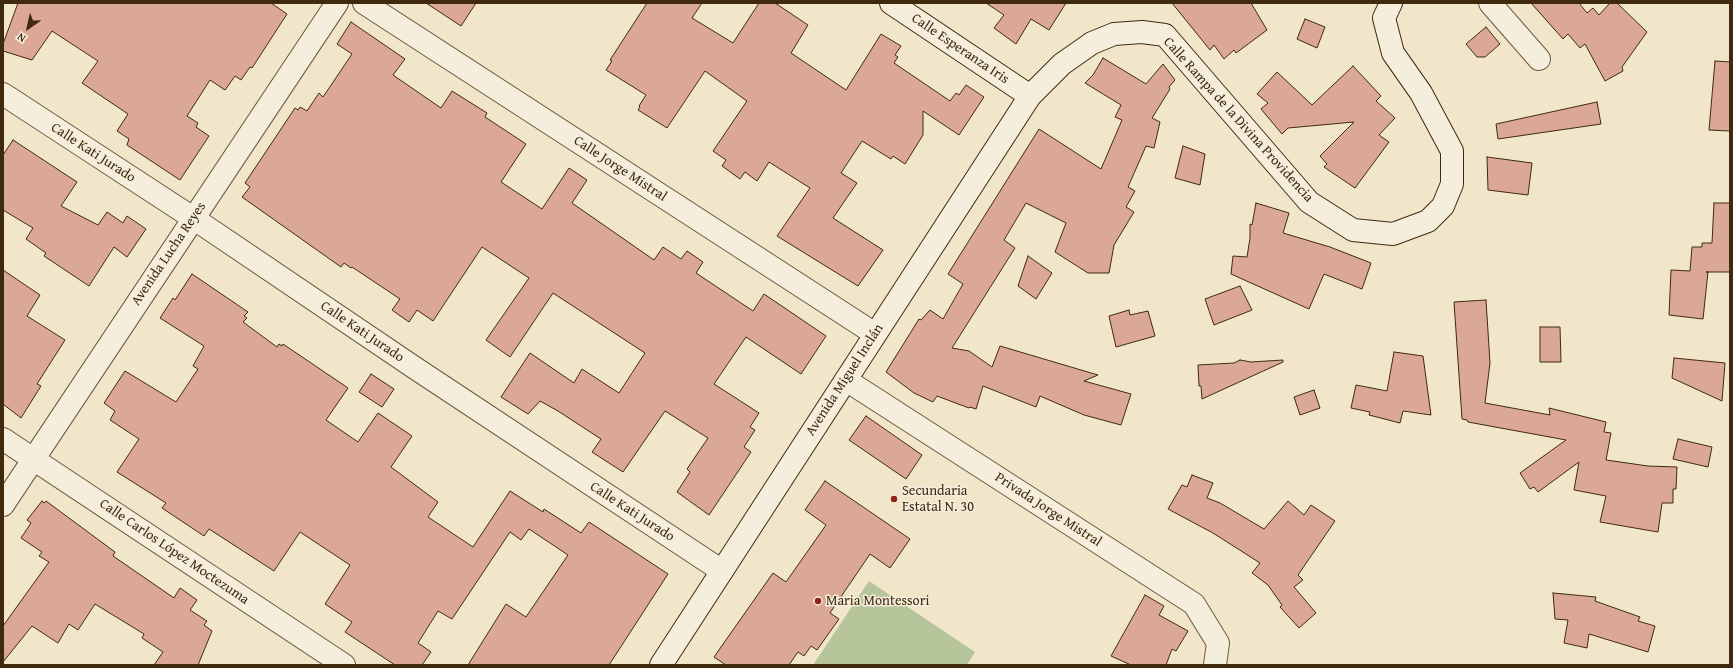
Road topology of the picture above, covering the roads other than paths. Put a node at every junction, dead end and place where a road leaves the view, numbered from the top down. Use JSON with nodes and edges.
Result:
{"nodes":[{"id":1,"x":336,"y":3,"type":"edge"},
{"id":2,"x":364,"y":3,"type":"edge"},
{"id":3,"x":890,"y":3,"type":"edge"},
{"id":4,"x":1391,"y":3,"type":"edge"},
{"id":5,"x":1490,"y":3,"type":"edge"},
{"id":6,"x":1539,"y":59,"type":"dead end"},
{"id":7,"x":3,"y":94,"type":"edge"},
{"id":8,"x":1030,"y":96,"type":"junction"},
{"id":9,"x":193,"y":218,"type":"junction"},
{"id":10,"x":875,"y":334,"type":"junction"},
{"id":11,"x":846,"y":380,"type":"junction"},
{"id":12,"x":3,"y":439,"type":"edge"},
{"id":13,"x":33,"y":458,"type":"junction"},
{"id":14,"x":3,"y":505,"type":"edge"},
{"id":15,"x":722,"y":571,"type":"junction"},
{"id":16,"x":344,"y":665,"type":"edge"},
{"id":17,"x":661,"y":665,"type":"edge"},
{"id":18,"x":1215,"y":665,"type":"edge"}],
"edges":[{"from":1,"to":9,"type":"street","name":"Avenida Lucha Reyes"},
{"from":2,"to":10,"type":"street","name":"Calle Jorge Mistral"},
{"from":3,"to":8,"type":"street","name":"Calle Esperanza Iris"},
{"from":4,"to":8,"type":"street","name":"Calle Rampa de la Divina Providencia"},
{"from":5,"to":6,"type":"street"},
{"from":7,"to":9,"type":"street","name":"Calle Kati Jurado"},
{"from":8,"to":10,"type":"street","name":"Avenida Miguel Inclán"},
{"from":9,"to":13,"type":"street","name":"Avenida Lucha Reyes"},
{"from":9,"to":15,"type":"street","name":"Calle Kati Jurado"},
{"from":10,"to":11,"type":"street","name":"Avenida Miguel Inclán"},
{"from":11,"to":15,"type":"street","name":"Avenida Miguel Inclán"},
{"from":11,"to":18,"type":"street","name":"Privada Jorge Mistral"},
{"from":12,"to":13,"type":"street","name":"Calle Carlos López Moctezuma"},
{"from":13,"to":14,"type":"street","name":"Avenida Lucha Reyes"},
{"from":13,"to":16,"type":"street","name":"Calle Carlos López Moctezuma"},
{"from":15,"to":17,"type":"street","name":"Avenida Miguel Inclán"}]}
